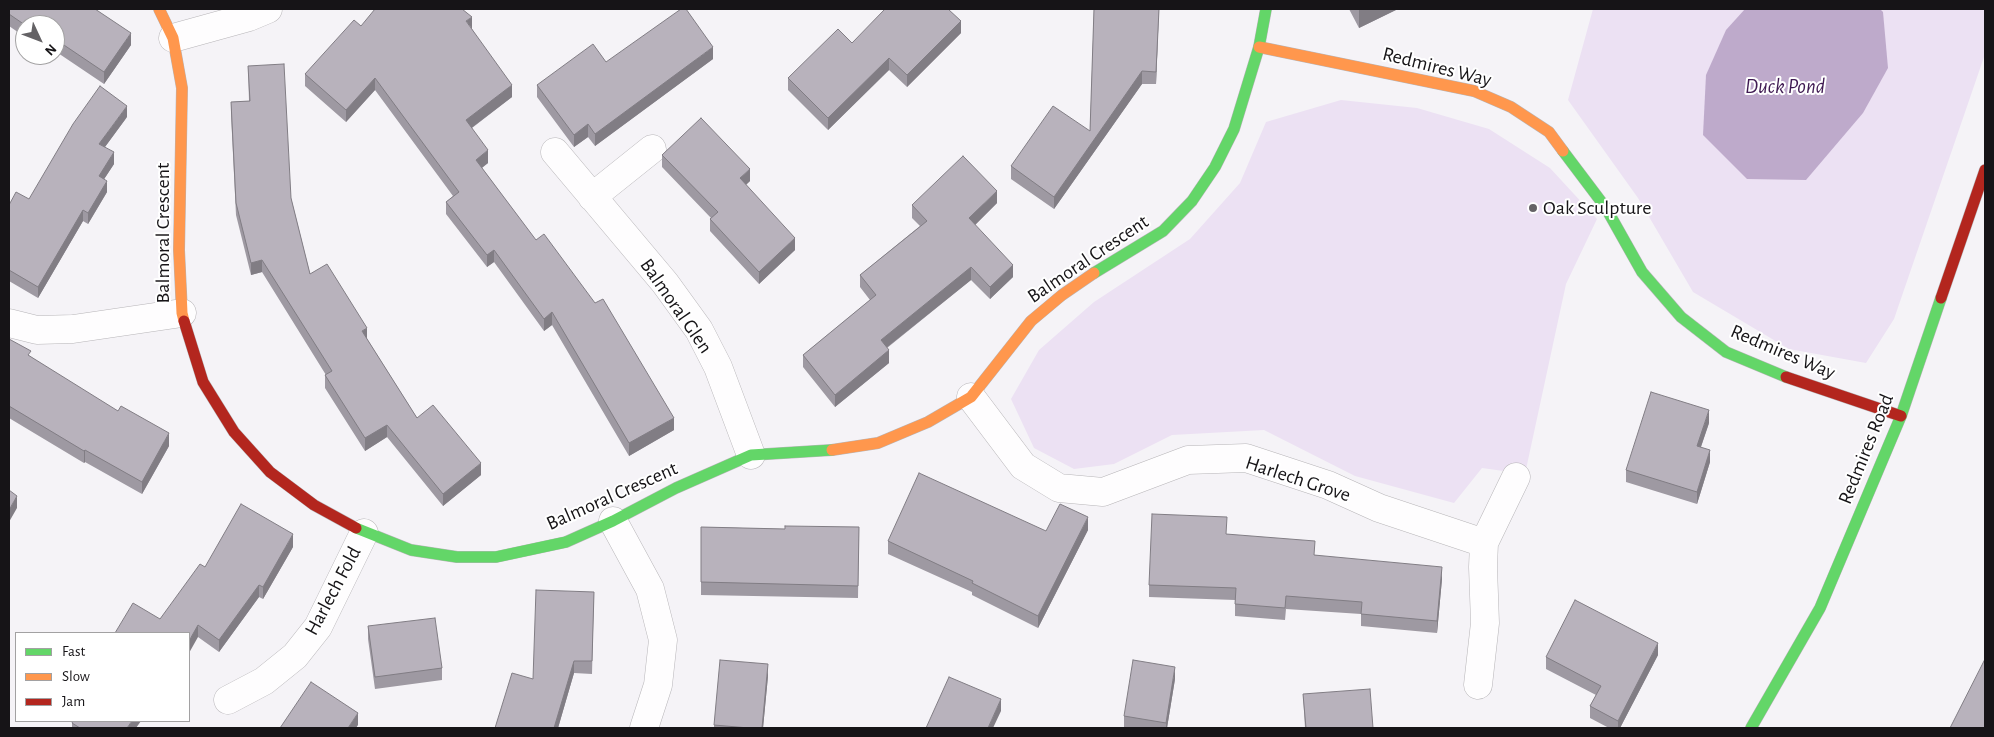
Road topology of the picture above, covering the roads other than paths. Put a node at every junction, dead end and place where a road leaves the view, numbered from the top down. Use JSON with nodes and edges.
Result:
{"nodes":[{"id":1,"x":159,"y":9,"type":"edge"},
{"id":2,"x":268,"y":9,"type":"edge"},
{"id":3,"x":1266,"y":9,"type":"edge"},
{"id":4,"x":172,"y":38,"type":"junction"},
{"id":5,"x":1259,"y":47,"type":"junction"},
{"id":6,"x":652,"y":149,"type":"dead end"},
{"id":7,"x":555,"y":152,"type":"dead end"},
{"id":8,"x":1985,"y":170,"type":"edge"},
{"id":9,"x":592,"y":197,"type":"junction"},
{"id":10,"x":182,"y":313,"type":"junction"},
{"id":11,"x":9,"y":323,"type":"edge"},
{"id":12,"x":971,"y":397,"type":"junction"},
{"id":13,"x":1901,"y":416,"type":"junction"},
{"id":14,"x":751,"y":455,"type":"junction"},
{"id":15,"x":1516,"y":477,"type":"dead end"},
{"id":16,"x":613,"y":521,"type":"junction"},
{"id":17,"x":364,"y":533,"type":"junction"},
{"id":18,"x":1484,"y":543,"type":"junction"},
{"id":19,"x":1478,"y":686,"type":"dead end"},
{"id":20,"x":228,"y":700,"type":"dead end"},
{"id":21,"x":644,"y":728,"type":"edge"},
{"id":22,"x":1751,"y":728,"type":"edge"}],
"edges":[{"from":1,"to":4,"type":"street","name":"Balmoral Crescent"},
{"from":2,"to":4,"type":"street"},
{"from":3,"to":5,"type":"street","name":"Balmoral Crescent"},
{"from":4,"to":10,"type":"street","name":"Balmoral Crescent"},
{"from":5,"to":12,"type":"street","name":"Balmoral Crescent"},
{"from":5,"to":13,"type":"street","name":"Redmires Way"},
{"from":6,"to":9,"type":"street"},
{"from":7,"to":9,"type":"street","name":"Balmoral Glen"},
{"from":8,"to":13,"type":"street","name":"Redmires Road"},
{"from":9,"to":14,"type":"street","name":"Balmoral Glen"},
{"from":10,"to":11,"type":"street"},
{"from":10,"to":17,"type":"street","name":"Balmoral Crescent"},
{"from":12,"to":14,"type":"street","name":"Balmoral Crescent"},
{"from":12,"to":18,"type":"street","name":"Harlech Grove"},
{"from":13,"to":22,"type":"street","name":"Redmires Road"},
{"from":14,"to":16,"type":"street","name":"Balmoral Crescent"},
{"from":15,"to":18,"type":"street"},
{"from":16,"to":17,"type":"street","name":"Balmoral Crescent"},
{"from":16,"to":21,"type":"street"},
{"from":17,"to":20,"type":"street","name":"Harlech Fold"},
{"from":18,"to":19,"type":"street"}]}
